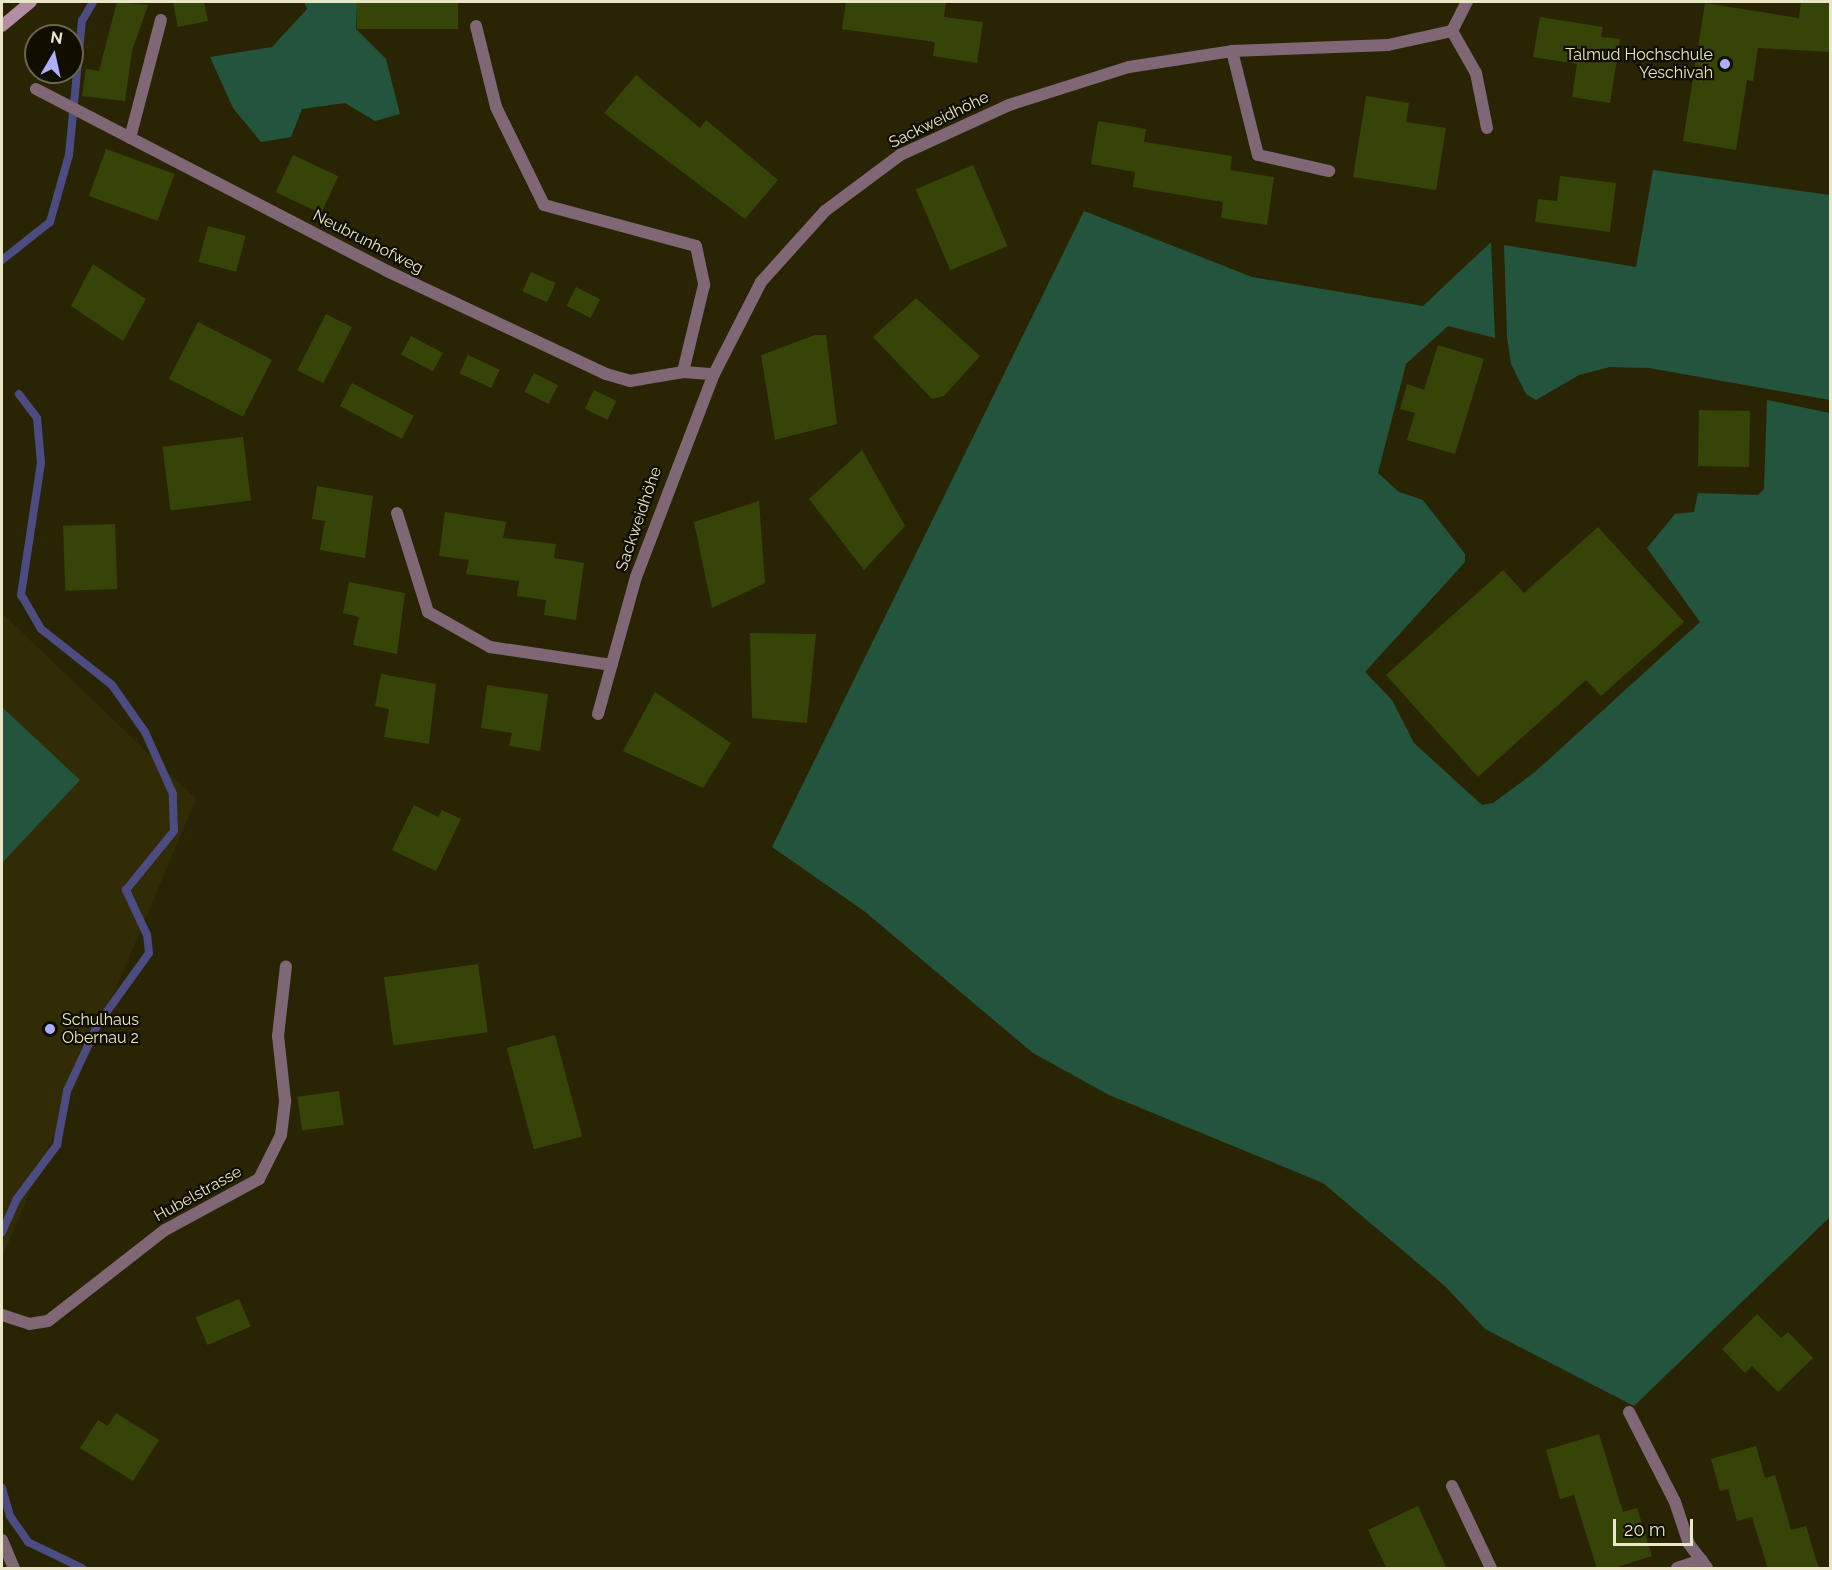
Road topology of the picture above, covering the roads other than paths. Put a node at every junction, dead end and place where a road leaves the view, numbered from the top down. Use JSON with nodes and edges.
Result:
{"nodes":[{"id":1,"x":31,"y":2,"type":"edge"},
{"id":2,"x":1467,"y":2,"type":"edge"},
{"id":3,"x":161,"y":20,"type":"dead end"},
{"id":4,"x":2,"y":26,"type":"edge"},
{"id":5,"x":476,"y":26,"type":"dead end"},
{"id":6,"x":1452,"y":31,"type":"junction"},
{"id":7,"x":1232,"y":51,"type":"junction"},
{"id":8,"x":36,"y":90,"type":"dead end"},
{"id":9,"x":1487,"y":128,"type":"dead end"},
{"id":10,"x":130,"y":138,"type":"junction"},
{"id":11,"x":1329,"y":171,"type":"dead end"},
{"id":12,"x":683,"y":372,"type":"junction"},
{"id":13,"x":714,"y":374,"type":"junction"},
{"id":14,"x":397,"y":513,"type":"dead end"},
{"id":15,"x":612,"y":665,"type":"junction"},
{"id":16,"x":598,"y":714,"type":"dead end"},
{"id":17,"x":286,"y":966,"type":"dead end"},
{"id":18,"x":2,"y":1315,"type":"edge"},
{"id":19,"x":1629,"y":1412,"type":"dead end"},
{"id":20,"x":1452,"y":1486,"type":"dead end"},
{"id":21,"x":2,"y":1540,"type":"edge"},
{"id":22,"x":1704,"y":1564,"type":"edge"},
{"id":23,"x":14,"y":1569,"type":"edge"},
{"id":24,"x":1491,"y":1569,"type":"edge"},
{"id":25,"x":1677,"y":1569,"type":"edge"}],
"edges":[{"from":1,"to":4,"type":"street"},
{"from":2,"to":6,"type":"street"},
{"from":3,"to":10,"type":"street"},
{"from":5,"to":12,"type":"street"},
{"from":6,"to":7,"type":"street","name":"Sackweidhöhe"},
{"from":6,"to":9,"type":"street"},
{"from":7,"to":11,"type":"street"},
{"from":7,"to":13,"type":"street","name":"Sackweidhöhe"},
{"from":8,"to":10,"type":"street","name":"Neubrunhofweg"},
{"from":10,"to":12,"type":"street","name":"Neubrunhofweg"},
{"from":12,"to":13,"type":"street","name":"Neubrunhofweg"},
{"from":13,"to":15,"type":"street","name":"Sackweidhöhe"},
{"from":14,"to":15,"type":"street"},
{"from":15,"to":16,"type":"street","name":"Sackweidhöhe"},
{"from":17,"to":18,"type":"street","name":"Hubelstrasse"},
{"from":19,"to":22,"type":"street"},
{"from":20,"to":24,"type":"street"},
{"from":21,"to":23,"type":"street"},
{"from":22,"to":25,"type":"street"}]}
